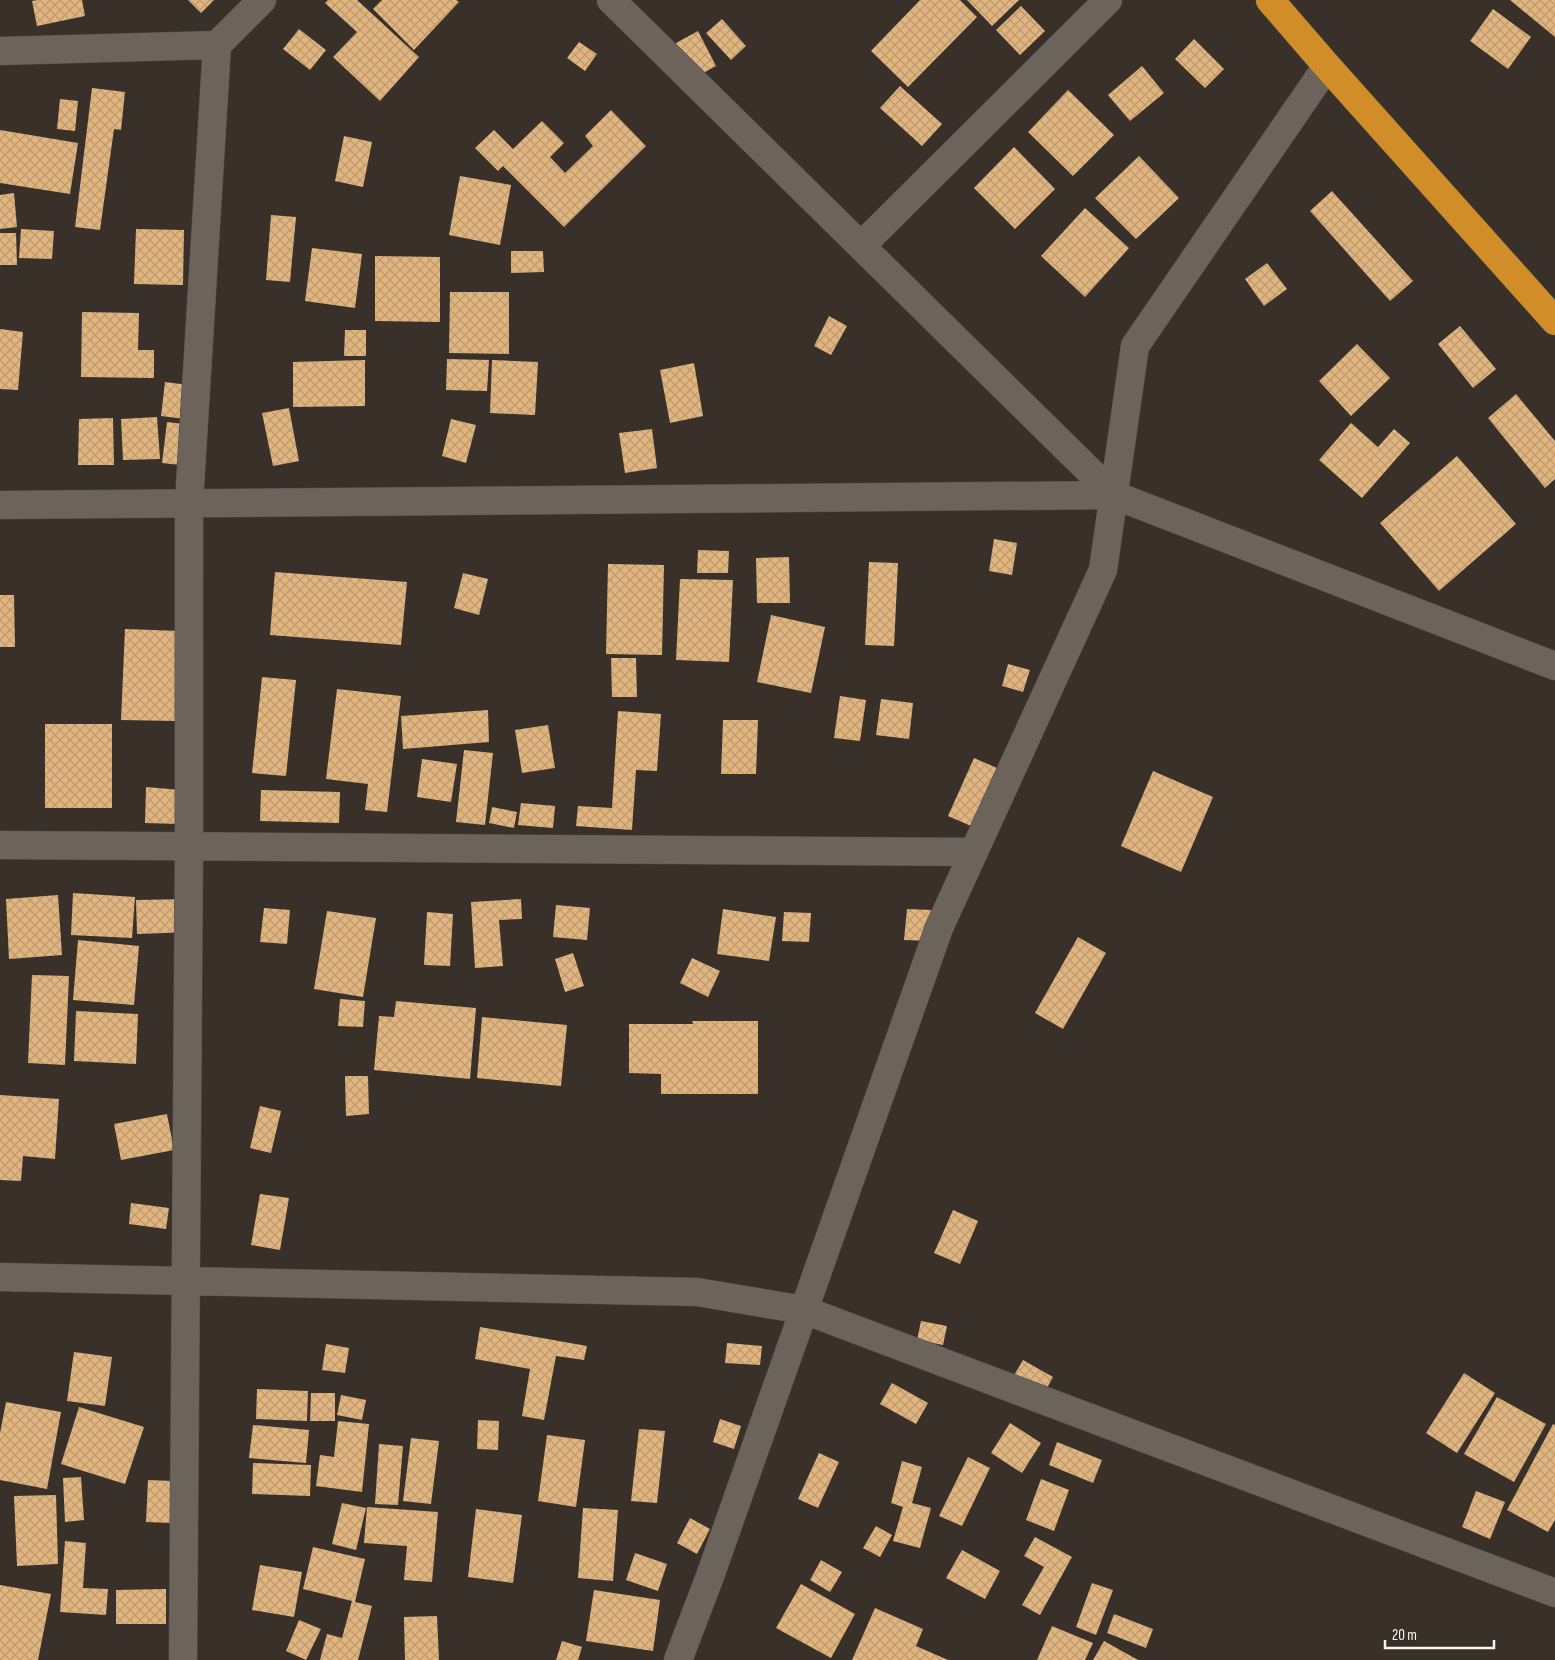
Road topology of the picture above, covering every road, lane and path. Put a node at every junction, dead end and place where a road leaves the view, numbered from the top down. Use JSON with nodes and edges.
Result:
{"nodes":[{"id":1,"x":262,"y":0,"type":"edge"},
{"id":2,"x":611,"y":0,"type":"edge"},
{"id":3,"x":1108,"y":0,"type":"edge"},
{"id":4,"x":1270,"y":0,"type":"edge"},
{"id":5,"x":217,"y":45,"type":"junction"},
{"id":6,"x":0,"y":51,"type":"edge"},
{"id":7,"x":1327,"y":66,"type":"junction"},
{"id":8,"x":861,"y":246,"type":"junction"},
{"id":9,"x":1555,"y":321,"type":"edge"},
{"id":10,"x":1114,"y":495,"type":"junction"},
{"id":11,"x":189,"y":503,"type":"junction"},
{"id":12,"x":0,"y":505,"type":"edge"},
{"id":13,"x":1555,"y":666,"type":"edge"},
{"id":14,"x":0,"y":845,"type":"edge"},
{"id":15,"x":189,"y":847,"type":"junction"},
{"id":16,"x":974,"y":852,"type":"junction"},
{"id":17,"x":0,"y":1277,"type":"edge"},
{"id":18,"x":186,"y":1281,"type":"junction"},
{"id":19,"x":804,"y":1310,"type":"junction"},
{"id":20,"x":1555,"y":1592,"type":"edge"},
{"id":21,"x":183,"y":1660,"type":"edge"},
{"id":22,"x":678,"y":1660,"type":"edge"}],
"edges":[{"from":1,"to":5,"type":"street"},
{"from":2,"to":8,"type":"street"},
{"from":3,"to":8,"type":"street"},
{"from":4,"to":7,"type":"highway"},
{"from":5,"to":6,"type":"street"},
{"from":5,"to":11,"type":"street"},
{"from":7,"to":9,"type":"highway"},
{"from":7,"to":10,"type":"street"},
{"from":8,"to":10,"type":"street"},
{"from":10,"to":11,"type":"street"},
{"from":10,"to":13,"type":"street"},
{"from":10,"to":16,"type":"street"},
{"from":11,"to":12,"type":"street"},
{"from":11,"to":15,"type":"street"},
{"from":14,"to":15,"type":"street"},
{"from":15,"to":16,"type":"street"},
{"from":15,"to":18,"type":"street"},
{"from":16,"to":19,"type":"street"},
{"from":17,"to":18,"type":"street"},
{"from":18,"to":19,"type":"street"},
{"from":18,"to":21,"type":"street"},
{"from":19,"to":20,"type":"street"},
{"from":19,"to":22,"type":"street"}]}
